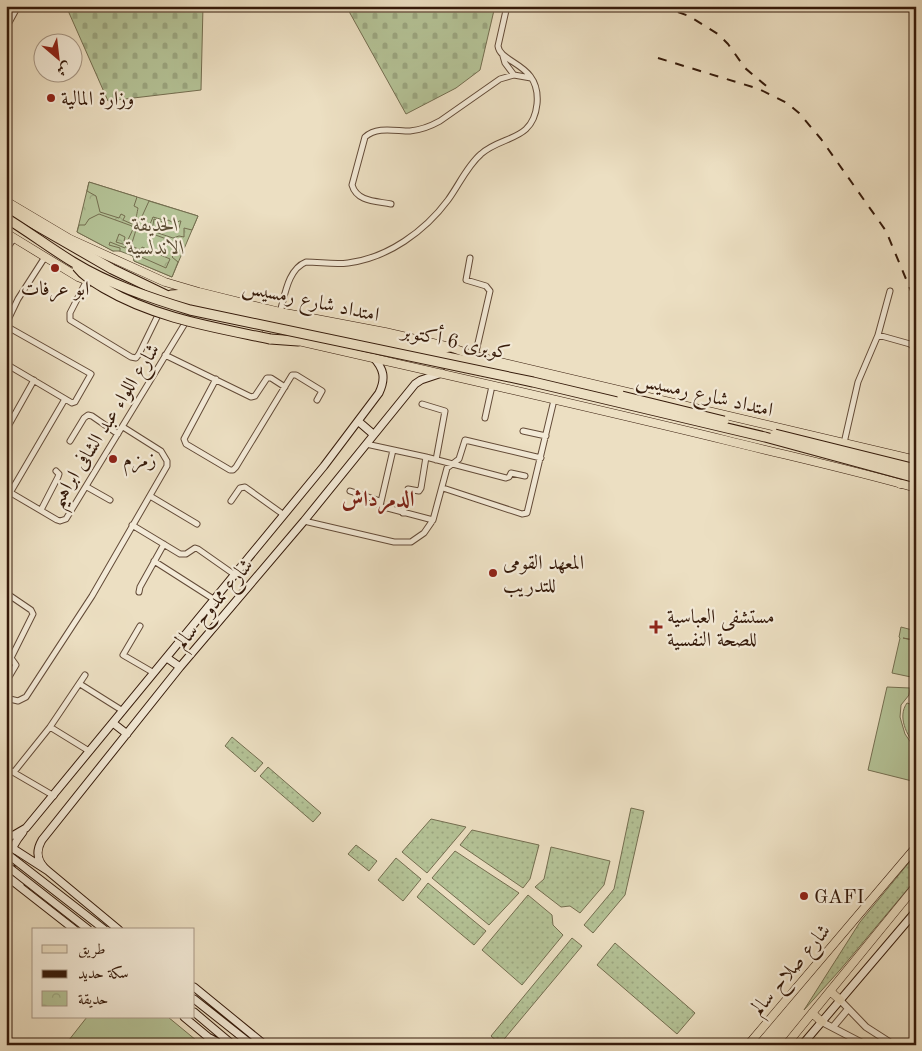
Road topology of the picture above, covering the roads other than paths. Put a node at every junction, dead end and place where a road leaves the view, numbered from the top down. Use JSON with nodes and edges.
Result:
{"nodes":[{"id":1,"x":18,"y":6,"type":"edge"},
{"id":2,"x":507,"y":6,"type":"edge"},
{"id":3,"x":9,"y":17,"type":"edge"},
{"id":4,"x":6,"y":28,"type":"edge"},
{"id":5,"x":504,"y":56,"type":"junction"},
{"id":6,"x":514,"y":75,"type":"junction"},
{"id":7,"x":531,"y":78,"type":"junction"},
{"id":8,"x":6,"y":201,"type":"edge"},
{"id":9,"x":391,"y":204,"type":"dead end"},
{"id":10,"x":6,"y":208,"type":"edge"},
{"id":11,"x":6,"y":218,"type":"edge"},
{"id":12,"x":6,"y":233,"type":"edge"},
{"id":13,"x":14,"y":238,"type":"junction"},
{"id":14,"x":6,"y":250,"type":"edge"},
{"id":15,"x":45,"y":257,"type":"junction"},
{"id":16,"x":470,"y":258,"type":"dead end"},
{"id":17,"x":74,"y":263,"type":"junction"},
{"id":18,"x":87,"y":280,"type":"junction"},
{"id":19,"x":890,"y":291,"type":"dead end"},
{"id":20,"x":168,"y":296,"type":"junction"},
{"id":21,"x":161,"y":308,"type":"junction"},
{"id":22,"x":280,"y":312,"type":"junction"},
{"id":23,"x":189,"y":317,"type":"junction"},
{"id":24,"x":6,"y":325,"type":"edge"},
{"id":25,"x":878,"y":335,"type":"junction"},
{"id":26,"x":298,"y":341,"type":"junction"},
{"id":27,"x":450,"y":347,"type":"junction"},
{"id":28,"x":916,"y":349,"type":"edge"},
{"id":29,"x":165,"y":355,"type":"junction"},
{"id":30,"x":475,"y":356,"type":"junction"},
{"id":31,"x":373,"y":357,"type":"junction"},
{"id":32,"x":6,"y":364,"type":"edge"},
{"id":33,"x":443,"y":373,"type":"junction"},
{"id":34,"x":34,"y":380,"type":"junction"},
{"id":35,"x":216,"y":380,"type":"junction"},
{"id":36,"x":492,"y":386,"type":"junction"},
{"id":37,"x":285,"y":387,"type":"junction"},
{"id":38,"x":65,"y":399,"type":"junction"},
{"id":39,"x":317,"y":400,"type":"dead end"},
{"id":40,"x":554,"y":400,"type":"junction"},
{"id":41,"x":422,"y":404,"type":"dead end"},
{"id":42,"x":679,"y":404,"type":"junction"},
{"id":43,"x":484,"y":418,"type":"dead end"},
{"id":44,"x":358,"y":421,"type":"junction"},
{"id":45,"x":668,"y":426,"type":"junction"},
{"id":46,"x":123,"y":427,"type":"junction"},
{"id":47,"x":6,"y":430,"type":"edge"},
{"id":48,"x":523,"y":431,"type":"dead end"},
{"id":49,"x":118,"y":434,"type":"junction"},
{"id":50,"x":374,"y":434,"type":"junction"},
{"id":51,"x":807,"y":435,"type":"junction"},
{"id":52,"x":546,"y":436,"type":"junction"},
{"id":53,"x":70,"y":441,"type":"dead end"},
{"id":54,"x":844,"y":443,"type":"junction"},
{"id":55,"x":366,"y":444,"type":"junction"},
{"id":56,"x":393,"y":450,"type":"junction"},
{"id":57,"x":426,"y":457,"type":"junction"},
{"id":58,"x":541,"y":458,"type":"junction"},
{"id":59,"x":799,"y":458,"type":"junction"},
{"id":60,"x":436,"y":460,"type":"junction"},
{"id":61,"x":916,"y":460,"type":"edge"},
{"id":62,"x":452,"y":464,"type":"junction"},
{"id":63,"x":916,"y":469,"type":"edge"},
{"id":64,"x":56,"y":471,"type":"dead end"},
{"id":65,"x":525,"y":476,"type":"dead end"},
{"id":66,"x":916,"y":478,"type":"edge"},
{"id":67,"x":916,"y":482,"type":"edge"},
{"id":68,"x":900,"y":484,"type":"junction"},
{"id":69,"x":87,"y":487,"type":"junction"},
{"id":70,"x":442,"y":488,"type":"junction"},
{"id":71,"x":916,"y":488,"type":"edge"},
{"id":72,"x":350,"y":491,"type":"dead end"},
{"id":73,"x":8,"y":492,"type":"edge"},
{"id":74,"x":150,"y":496,"type":"junction"},
{"id":75,"x":110,"y":500,"type":"dead end"},
{"id":76,"x":231,"y":501,"type":"dead end"},
{"id":77,"x":380,"y":501,"type":"junction"},
{"id":78,"x":41,"y":510,"type":"junction"},
{"id":79,"x":403,"y":513,"type":"junction"},
{"id":80,"x":284,"y":515,"type":"junction"},
{"id":81,"x":433,"y":520,"type":"junction"},
{"id":82,"x":304,"y":521,"type":"junction"},
{"id":83,"x":197,"y":524,"type":"dead end"},
{"id":84,"x":132,"y":525,"type":"junction"},
{"id":85,"x":164,"y":544,"type":"junction"},
{"id":86,"x":154,"y":561,"type":"junction"},
{"id":87,"x":235,"y":575,"type":"junction"},
{"id":88,"x":139,"y":592,"type":"dead end"},
{"id":89,"x":6,"y":593,"type":"edge"},
{"id":90,"x":214,"y":600,"type":"junction"},
{"id":91,"x":140,"y":626,"type":"dead end"},
{"id":92,"x":167,"y":658,"type":"junction"},
{"id":93,"x":180,"y":667,"type":"junction"},
{"id":94,"x":154,"y":673,"type":"junction"},
{"id":95,"x":85,"y":675,"type":"dead end"},
{"id":96,"x":6,"y":682,"type":"edge"},
{"id":97,"x":80,"y":684,"type":"junction"},
{"id":98,"x":6,"y":698,"type":"edge"},
{"id":99,"x":123,"y":711,"type":"junction"},
{"id":100,"x":113,"y":724,"type":"junction"},
{"id":101,"x":50,"y":727,"type":"junction"},
{"id":102,"x":127,"y":734,"type":"junction"},
{"id":103,"x":89,"y":751,"type":"junction"},
{"id":104,"x":6,"y":768,"type":"edge"},
{"id":105,"x":14,"y":772,"type":"junction"},
{"id":106,"x":54,"y":796,"type":"junction"},
{"id":107,"x":26,"y":828,"type":"junction"},
{"id":108,"x":6,"y":836,"type":"edge"},
{"id":109,"x":916,"y":847,"type":"edge"},
{"id":110,"x":8,"y":848,"type":"edge"},
{"id":111,"x":6,"y":865,"type":"edge"},
{"id":112,"x":48,"y":872,"type":"junction"},
{"id":113,"x":6,"y":876,"type":"edge"},
{"id":114,"x":916,"y":886,"type":"edge"},
{"id":115,"x":24,"y":890,"type":"junction"},
{"id":116,"x":84,"y":902,"type":"junction"},
{"id":117,"x":916,"y":911,"type":"edge"},
{"id":118,"x":97,"y":913,"type":"junction"},
{"id":119,"x":66,"y":923,"type":"junction"},
{"id":120,"x":72,"y":928,"type":"edge"},
{"id":121,"x":82,"y":928,"type":"edge"},
{"id":122,"x":86,"y":928,"type":"edge"},
{"id":123,"x":103,"y":928,"type":"edge"},
{"id":124,"x":116,"y":928,"type":"edge"},
{"id":125,"x":195,"y":988,"type":"edge"},
{"id":126,"x":830,"y":991,"type":"junction"},
{"id":127,"x":195,"y":1000,"type":"edge"},
{"id":128,"x":840,"y":1000,"type":"junction"},
{"id":129,"x":848,"y":1009,"type":"junction"},
{"id":130,"x":195,"y":1013,"type":"edge"},
{"id":131,"x":812,"y":1013,"type":"junction"},
{"id":132,"x":185,"y":1018,"type":"edge"},
{"id":133,"x":822,"y":1022,"type":"junction"},
{"id":134,"x":833,"y":1027,"type":"junction"},
{"id":135,"x":223,"y":1045,"type":"edge"},
{"id":136,"x":233,"y":1045,"type":"edge"},
{"id":137,"x":252,"y":1045,"type":"edge"},
{"id":138,"x":266,"y":1045,"type":"edge"},
{"id":139,"x":748,"y":1045,"type":"edge"},
{"id":140,"x":787,"y":1045,"type":"edge"},
{"id":141,"x":802,"y":1045,"type":"edge"},
{"id":142,"x":866,"y":1045,"type":"edge"},
{"id":143,"x":894,"y":1045,"type":"edge"}],
"edges":[{"from":1,"to":3,"type":"street"},
{"from":2,"to":5,"type":"street"},
{"from":3,"to":4,"type":"street"},
{"from":5,"to":6,"type":"street"},
{"from":5,"to":7,"type":"street"},
{"from":6,"to":7,"type":"street"},
{"from":6,"to":9,"type":"street"},
{"from":7,"to":22,"type":"street"},
{"from":8,"to":22,"type":"main road","name":"امتداد شارع رمسيس"},
{"from":10,"to":20,"type":"highway","name":"كوبرى 6 أكتوبر"},
{"from":11,"to":17,"type":"highway","name":"كوبرى 6 أكتوبر","bridge":true},
{"from":12,"to":13,"type":"main road","name":"امتداد شارع رمسيس"},
{"from":13,"to":14,"type":"street"},
{"from":13,"to":15,"type":"main road","name":"امتداد شارع رمسيس"},
{"from":15,"to":18,"type":"main road","name":"امتداد شارع رمسيس"},
{"from":15,"to":24,"type":"street"},
{"from":16,"to":30,"type":"street"},
{"from":17,"to":26,"type":"highway","bridge":true},
{"from":17,"to":66,"type":"highway","name":"كوبرى 6 أكتوبر","bridge":true},
{"from":18,"to":21,"type":"main road","name":"امتداد شارع رمسيس"},
{"from":18,"to":21,"type":"street"},
{"from":19,"to":25,"type":"street"},
{"from":20,"to":27,"type":"highway"},
{"from":20,"to":63,"type":"highway","name":"كوبرى 6 أكتوبر","bridge":true},
{"from":21,"to":23,"type":"main road","name":"امتداد شارع رمسيس"},
{"from":22,"to":27,"type":"main road","name":"امتداد شارع رمسيس"},
{"from":23,"to":26,"type":"main road","name":"امتداد شارع رمسيس"},
{"from":23,"to":29,"type":"street","name":"شارع اللواء عبد الشافى ابراهيم"},
{"from":24,"to":38,"type":"street"},
{"from":25,"to":28,"type":"street"},
{"from":25,"to":54,"type":"street"},
{"from":26,"to":31,"type":"main road","name":"امتداد شارع رمسيس"},
{"from":27,"to":30,"type":"main road","name":"امتداد شارع رمسيس"},
{"from":29,"to":35,"type":"street"},
{"from":29,"to":46,"type":"street","name":"شارع اللواء عبد الشافى ابراهيم"},
{"from":30,"to":42,"type":"main road","name":"امتداد شارع رمسيس"},
{"from":31,"to":33,"type":"main road","name":"امتداد شارع رمسيس"},
{"from":31,"to":44,"type":"main road","name":"شارع ممدوح سالم"},
{"from":32,"to":34,"type":"street"},
{"from":33,"to":36,"type":"main road","name":"امتداد شارع رمسيس"},
{"from":33,"to":50,"type":"main road","name":"شارع ممدوح سالم"},
{"from":34,"to":38,"type":"street"},
{"from":34,"to":47,"type":"street"},
{"from":35,"to":37,"type":"street"},
{"from":35,"to":37,"type":"street"},
{"from":36,"to":40,"type":"main road","name":"امتداد شارع رمسيس"},
{"from":36,"to":43,"type":"street"},
{"from":37,"to":39,"type":"street"},
{"from":38,"to":73,"type":"street"},
{"from":40,"to":45,"type":"main road","name":"امتداد شارع رمسيس"},
{"from":40,"to":52,"type":"street"},
{"from":41,"to":60,"type":"street"},
{"from":42,"to":45,"type":"main road"},
{"from":42,"to":51,"type":"main road","name":"امتداد شارع رمسيس"},
{"from":44,"to":50,"type":"main road"},
{"from":44,"to":80,"type":"main road","name":"شارع ممدوح سالم"},
{"from":45,"to":59,"type":"main road","name":"امتداد شارع رمسيس"},
{"from":46,"to":49,"type":"street","name":"شارع اللواء عبد الشافى ابراهيم"},
{"from":46,"to":74,"type":"street"},
{"from":48,"to":52,"type":"street"},
{"from":49,"to":53,"type":"street"},
{"from":49,"to":69,"type":"street","name":"شارع اللواء عبد الشافى ابراهيم"},
{"from":50,"to":55,"type":"main road","name":"شارع ممدوح سالم"},
{"from":51,"to":54,"type":"main road","name":"امتداد شارع رمسيس"},
{"from":51,"to":59,"type":"main road"},
{"from":52,"to":58,"type":"street"},
{"from":54,"to":61,"type":"main road","name":"امتداد شارع رمسيس"},
{"from":55,"to":56,"type":"street"},
{"from":55,"to":82,"type":"main road","name":"شارع ممدوح سالم"},
{"from":56,"to":57,"type":"street"},
{"from":56,"to":77,"type":"street"},
{"from":57,"to":60,"type":"street"},
{"from":57,"to":79,"type":"street"},
{"from":58,"to":62,"type":"street"},
{"from":58,"to":70,"type":"street"},
{"from":59,"to":68,"type":"main road","name":"امتداد شارع رمسيس"},
{"from":60,"to":62,"type":"street"},
{"from":62,"to":65,"type":"street"},
{"from":62,"to":70,"type":"street"},
{"from":64,"to":78,"type":"street"},
{"from":67,"to":68,"type":"main road"},
{"from":68,"to":71,"type":"main road","name":"امتداد شارع رمسيس"},
{"from":69,"to":75,"type":"street"},
{"from":69,"to":78,"type":"street","name":"شارع اللواء عبد الشافى ابراهيم"},
{"from":70,"to":81,"type":"street"},
{"from":72,"to":77,"type":"street"},
{"from":73,"to":78,"type":"street","name":"شارع اللواء عبد الشافى ابراهيم"},
{"from":74,"to":83,"type":"street"},
{"from":74,"to":84,"type":"street"},
{"from":76,"to":80,"type":"street"},
{"from":77,"to":79,"type":"street"},
{"from":79,"to":81,"type":"street"},
{"from":80,"to":87,"type":"main road","name":"شارع ممدوح سالم"},
{"from":81,"to":82,"type":"street"},
{"from":82,"to":93,"type":"main road","name":"شارع ممدوح سالم"},
{"from":84,"to":85,"type":"street"},
{"from":84,"to":98,"type":"street"},
{"from":85,"to":86,"type":"street"},
{"from":85,"to":87,"type":"street"},
{"from":86,"to":88,"type":"street"},
{"from":86,"to":90,"type":"street"},
{"from":87,"to":90,"type":"main road","name":"شارع ممدوح سالم"},
{"from":89,"to":96,"type":"street"},
{"from":90,"to":92,"type":"main road","name":"شارع ممدوح سالم"},
{"from":91,"to":94,"type":"street"},
{"from":92,"to":93,"type":"main road"},
{"from":92,"to":94,"type":"main road","name":"شارع ممدوح سالم"},
{"from":93,"to":102,"type":"main road","name":"شارع ممدوح سالم"},
{"from":94,"to":99,"type":"main road","name":"شارع ممدوح سالم"},
{"from":95,"to":97,"type":"street"},
{"from":97,"to":99,"type":"street"},
{"from":97,"to":101,"type":"street"},
{"from":99,"to":100,"type":"main road","name":"شارع ممدوح سالم"},
{"from":100,"to":102,"type":"main road"},
{"from":100,"to":103,"type":"main road","name":"شارع ممدوح سالم"},
{"from":101,"to":103,"type":"street"},
{"from":101,"to":105,"type":"street"},
{"from":102,"to":112,"type":"main road","name":"شارع ممدوح سالم"},
{"from":103,"to":106,"type":"main road","name":"شارع ممدوح سالم"},
{"from":104,"to":105,"type":"street"},
{"from":105,"to":106,"type":"street"},
{"from":106,"to":107,"type":"main road","name":"شارع ممدوح سالم"},
{"from":107,"to":108,"type":"main road","name":"شارع ممدوح سالم"},
{"from":107,"to":110,"type":"main road"},
{"from":109,"to":139,"type":"main road","name":"شارع صلاح سالم"},
{"from":110,"to":112,"type":"main road"},
{"from":110,"to":115,"type":"main road"},
{"from":110,"to":123,"type":"main road","bridge":true},
{"from":111,"to":122,"type":"main road","bridge":true},
{"from":112,"to":116,"type":"main road"},
{"from":113,"to":115,"type":"main road"},
{"from":114,"to":126,"type":"main road"},
{"from":115,"to":119,"type":"main road"},
{"from":116,"to":118,"type":"main road"},
{"from":116,"to":119,"type":"main road"},
{"from":117,"to":128,"type":"main road"},
{"from":118,"to":121,"type":"main road"},
{"from":118,"to":124,"type":"main road"},
{"from":119,"to":120,"type":"main road"},
{"from":125,"to":138,"type":"main road"},
{"from":126,"to":128,"type":"main road"},
{"from":126,"to":131,"type":"main road"},
{"from":127,"to":137,"type":"main road"},
{"from":128,"to":129,"type":"street"},
{"from":128,"to":133,"type":"main road"},
{"from":129,"to":134,"type":"street"},
{"from":129,"to":143,"type":"street"},
{"from":130,"to":136,"type":"main road"},
{"from":131,"to":133,"type":"main road"},
{"from":131,"to":140,"type":"main road"},
{"from":132,"to":135,"type":"main road"},
{"from":133,"to":134,"type":"street"},
{"from":133,"to":141,"type":"main road"},
{"from":134,"to":142,"type":"street"}]}
